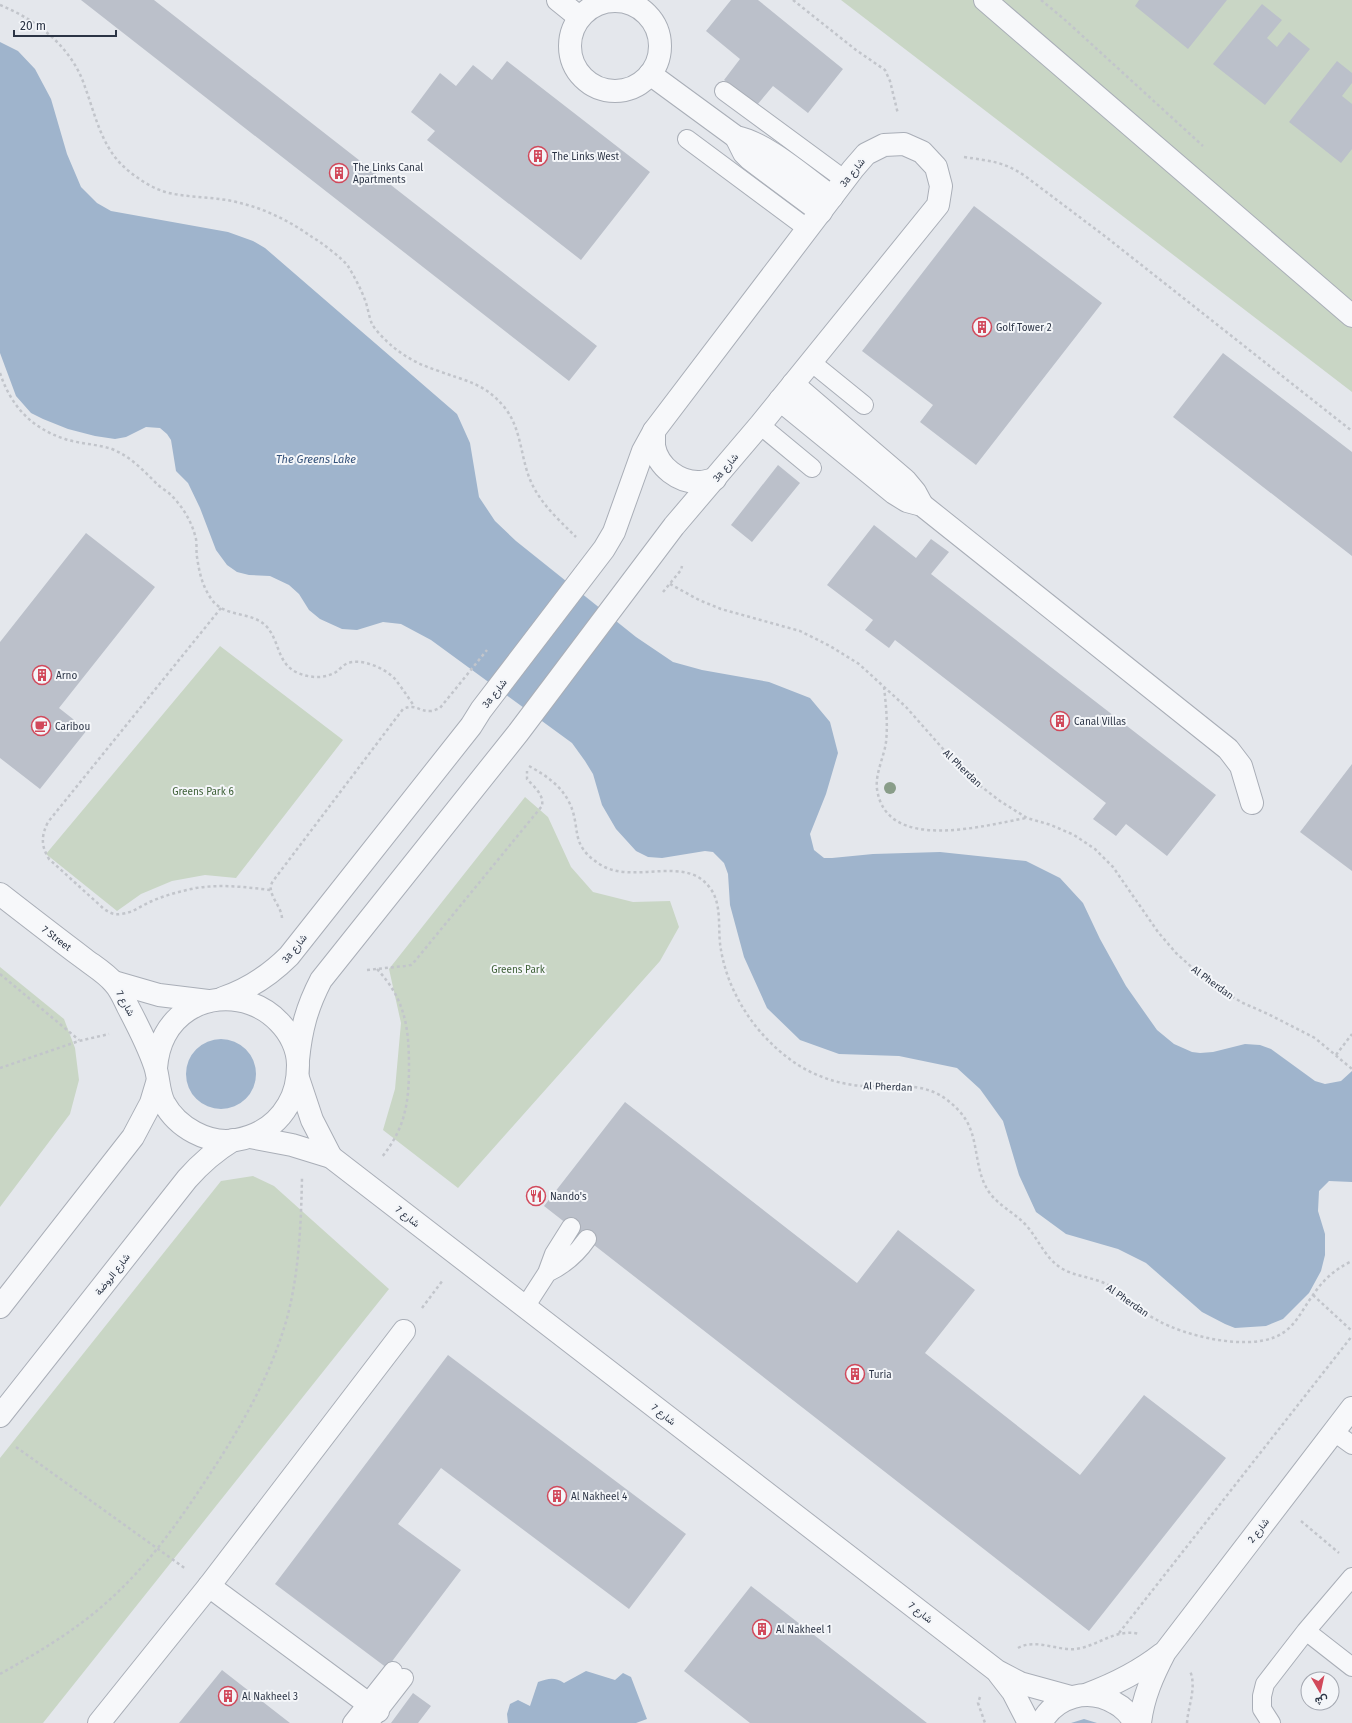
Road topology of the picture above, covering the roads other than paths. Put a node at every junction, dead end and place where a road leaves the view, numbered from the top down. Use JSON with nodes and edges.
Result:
{"nodes":[{"id":1,"x":558,"y":0,"type":"edge"},
{"id":2,"x":985,"y":0,"type":"edge"},
{"id":3,"x":579,"y":17,"type":"junction"},
{"id":4,"x":650,"y":74,"type":"junction"},
{"id":5,"x":724,"y":90,"type":"dead end"},
{"id":6,"x":687,"y":139,"type":"dead end"},
{"id":7,"x":845,"y":180,"type":"junction"},
{"id":8,"x":826,"y":205,"type":"junction"},
{"id":9,"x":808,"y":229,"type":"junction"},
{"id":10,"x":1352,"y":316,"type":"edge"},
{"id":11,"x":812,"y":362,"type":"junction"},
{"id":12,"x":786,"y":392,"type":"junction"},
{"id":13,"x":864,"y":405,"type":"dead end"},
{"id":14,"x":760,"y":425,"type":"junction"},
{"id":15,"x":654,"y":430,"type":"junction"},
{"id":16,"x":812,"y":468,"type":"dead end"},
{"id":17,"x":715,"y":480,"type":"junction"},
{"id":18,"x":1252,"y":803,"type":"dead end"},
{"id":19,"x":0,"y":894,"type":"edge"},
{"id":20,"x":114,"y":982,"type":"junction"},
{"id":21,"x":215,"y":1000,"type":"junction"},
{"id":22,"x":298,"y":1069,"type":"junction"},
{"id":23,"x":156,"y":1076,"type":"junction"},
{"id":24,"x":241,"y":1139,"type":"junction"},
{"id":25,"x":331,"y":1157,"type":"junction"},
{"id":26,"x":571,"y":1227,"type":"dead end"},
{"id":27,"x":586,"y":1239,"type":"dead end"},
{"id":28,"x":547,"y":1273,"type":"junction"},
{"id":29,"x":525,"y":1306,"type":"junction"},
{"id":30,"x":0,"y":1307,"type":"edge"},
{"id":31,"x":404,"y":1331,"type":"road end"},
{"id":32,"x":1352,"y":1408,"type":"edge"},
{"id":33,"x":0,"y":1416,"type":"edge"},
{"id":34,"x":1334,"y":1432,"type":"junction"},
{"id":35,"x":1352,"y":1445,"type":"edge"},
{"id":36,"x":1352,"y":1577,"type":"edge"},
{"id":37,"x":210,"y":1586,"type":"junction"},
{"id":38,"x":1306,"y":1631,"type":"junction"},
{"id":39,"x":1165,"y":1652,"type":"junction"},
{"id":40,"x":1352,"y":1667,"type":"edge"},
{"id":41,"x":997,"y":1672,"type":"junction"},
{"id":42,"x":398,"y":1674,"type":"dead end"},
{"id":43,"x":1079,"y":1695,"type":"junction"},
{"id":44,"x":371,"y":1713,"type":"edge"},
{"id":45,"x":99,"y":1723,"type":"edge"},
{"id":46,"x":352,"y":1723,"type":"edge"},
{"id":47,"x":1029,"y":1723,"type":"edge"},
{"id":48,"x":1041,"y":1723,"type":"edge"},
{"id":49,"x":1134,"y":1723,"type":"edge"},
{"id":50,"x":1140,"y":1723,"type":"edge"},
{"id":51,"x":1271,"y":1723,"type":"edge"}],
"edges":[{"from":1,"to":3,"type":"street"},
{"from":2,"to":10,"type":"street"},
{"from":3,"to":4,"type":"street"},
{"from":3,"to":4,"type":"street"},
{"from":4,"to":8,"type":"street"},
{"from":5,"to":7,"type":"lane"},
{"from":6,"to":9,"type":"lane"},
{"from":7,"to":8,"type":"street","name":"3a شارع"},
{"from":7,"to":11,"type":"street","name":"3a شارع"},
{"from":8,"to":9,"type":"street","name":"3a شارع"},
{"from":9,"to":15,"type":"street","name":"3a شارع"},
{"from":11,"to":12,"type":"street","name":"3a شارع"},
{"from":11,"to":13,"type":"lane"},
{"from":12,"to":14,"type":"street","name":"3a شارع"},
{"from":12,"to":18,"type":"street"},
{"from":14,"to":16,"type":"lane"},
{"from":14,"to":17,"type":"street","name":"3a شارع"},
{"from":15,"to":17,"type":"street"},
{"from":15,"to":21,"type":"street","name":"3a شارع"},
{"from":17,"to":22,"type":"street","name":"3a شارع"},
{"from":19,"to":20,"type":"street","name":"7 Street"},
{"from":20,"to":21,"type":"street","name":"شارع 7"},
{"from":20,"to":23,"type":"street","name":"شارع 7"},
{"from":21,"to":22,"type":"street"},
{"from":21,"to":23,"type":"street"},
{"from":22,"to":24,"type":"street"},
{"from":22,"to":25,"type":"street","name":"شارع 7"},
{"from":23,"to":24,"type":"street"},
{"from":23,"to":30,"type":"street"},
{"from":24,"to":25,"type":"street","name":"شارع 7"},
{"from":24,"to":33,"type":"street","name":"شارع الروضة"},
{"from":25,"to":29,"type":"street","name":"شارع 7"},
{"from":26,"to":28,"type":"lane"},
{"from":27,"to":28,"type":"lane"},
{"from":28,"to":29,"type":"lane"},
{"from":29,"to":41,"type":"street","name":"شارع 7"},
{"from":31,"to":37,"type":"street"},
{"from":32,"to":34,"type":"street","name":"شارع 2"},
{"from":34,"to":35,"type":"lane"},
{"from":34,"to":39,"type":"street","name":"شارع 2"},
{"from":36,"to":38,"type":"lane"},
{"from":37,"to":44,"type":"street"},
{"from":37,"to":45,"type":"street"},
{"from":38,"to":40,"type":"lane"},
{"from":38,"to":51,"type":"lane"},
{"from":39,"to":43,"type":"street","name":"شارع 2"},
{"from":39,"to":50,"type":"street","name":"شارع 2"},
{"from":41,"to":43,"type":"street","name":"شارع 7"},
{"from":41,"to":47,"type":"street","name":"شارع 7"},
{"from":42,"to":44,"type":"lane"},
{"from":43,"to":48,"type":"street","name":"شارع 2"},
{"from":43,"to":49,"type":"street","name":"شارع 7"},
{"from":44,"to":46,"type":"lane"}]}
